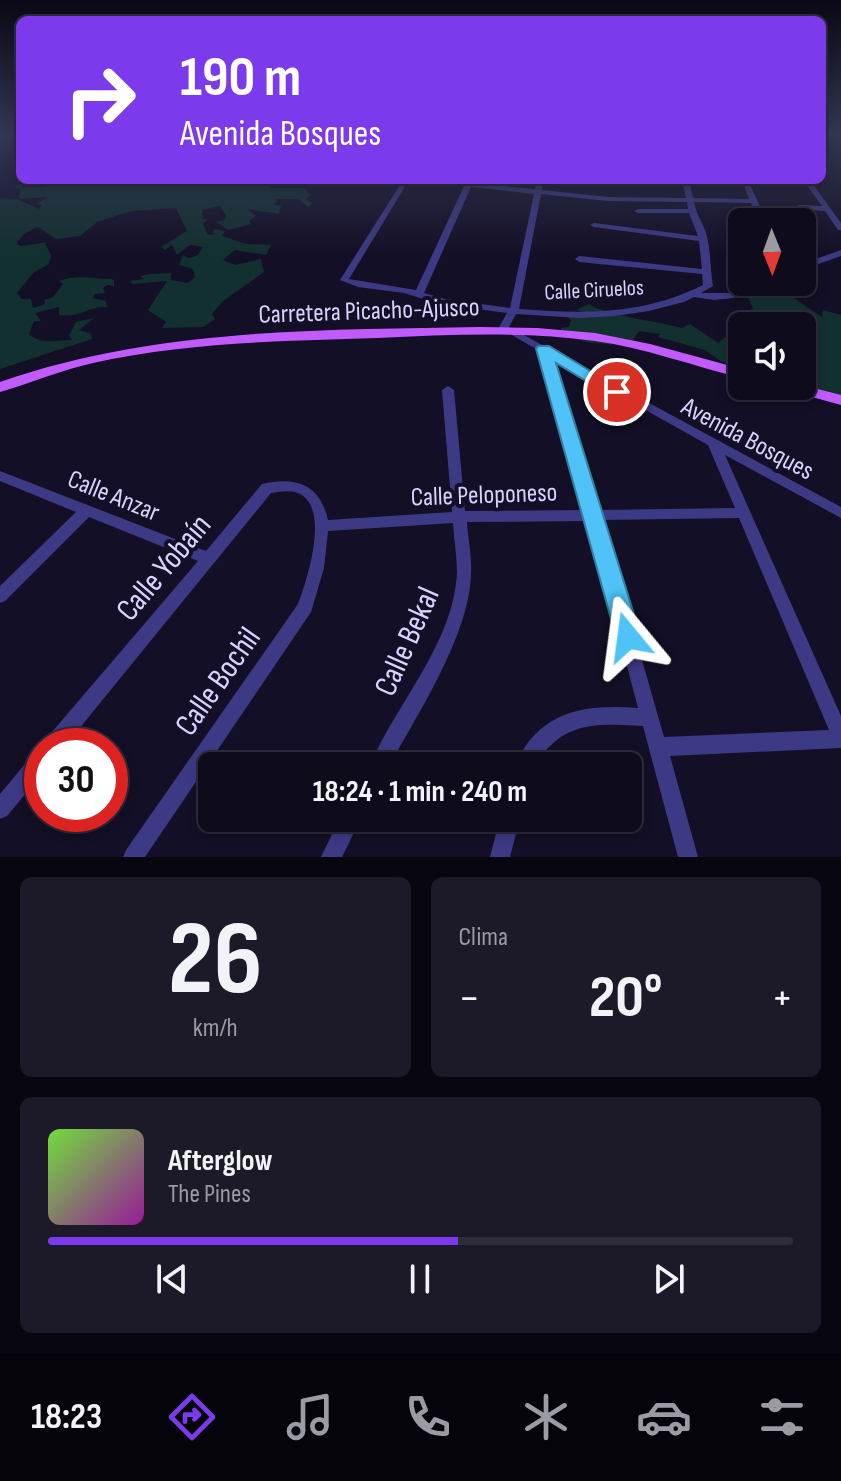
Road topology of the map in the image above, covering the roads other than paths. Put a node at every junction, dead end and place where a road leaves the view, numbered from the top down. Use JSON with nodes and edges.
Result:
{"nodes":[{"id":1,"x":403,"y":184,"type":"edge"},
{"id":2,"x":470,"y":184,"type":"edge"},
{"id":3,"x":477,"y":184,"type":"edge"},
{"id":4,"x":539,"y":184,"type":"edge"},
{"id":5,"x":686,"y":184,"type":"edge"},
{"id":6,"x":746,"y":184,"type":"edge"},
{"id":7,"x":809,"y":184,"type":"edge"},
{"id":8,"x":537,"y":193,"type":"junction"},
{"id":9,"x":688,"y":200,"type":"junction"},
{"id":10,"x":751,"y":201,"type":"junction"},
{"id":11,"x":799,"y":207,"type":"dead end"},
{"id":12,"x":755,"y":208,"type":"edge"},
{"id":13,"x":825,"y":209,"type":"junction"},
{"id":14,"x":638,"y":211,"type":"dead end"},
{"id":15,"x":692,"y":211,"type":"junction"},
{"id":16,"x":594,"y":225,"type":"dead end"},
{"id":17,"x":841,"y":228,"type":"edge"},
{"id":18,"x":703,"y":239,"type":"junction"},
{"id":19,"x":841,"y":253,"type":"edge"},
{"id":20,"x":579,"y":259,"type":"dead end"},
{"id":21,"x":816,"y":262,"type":"edge"},
{"id":22,"x":707,"y":272,"type":"junction"},
{"id":23,"x":694,"y":294,"type":"junction"},
{"id":24,"x":418,"y":295,"type":"junction"},
{"id":25,"x":728,"y":295,"type":"edge"},
{"id":26,"x":514,"y":310,"type":"junction"},
{"id":27,"x":506,"y":330,"type":"junction"},
{"id":28,"x":543,"y":349,"type":"junction"},
{"id":29,"x":728,"y":370,"type":"edge"},
{"id":30,"x":0,"y":387,"type":"edge"},
{"id":31,"x":448,"y":390,"type":"dead end"},
{"id":32,"x":816,"y":393,"type":"edge"},
{"id":33,"x":841,"y":400,"type":"edge"},
{"id":34,"x":714,"y":444,"type":"junction"},
{"id":35,"x":1,"y":478,"type":"edge"},
{"id":36,"x":87,"y":510,"type":"junction"},
{"id":37,"x":743,"y":513,"type":"junction"},
{"id":38,"x":841,"y":513,"type":"edge"},
{"id":39,"x":594,"y":515,"type":"junction"},
{"id":40,"x":459,"y":517,"type":"junction"},
{"id":41,"x":322,"y":526,"type":"junction"},
{"id":42,"x":210,"y":559,"type":"junction"},
{"id":43,"x":0,"y":596,"type":"edge"},
{"id":44,"x":651,"y":718,"type":"junction"},
{"id":45,"x":68,"y":728,"type":"edge"},
{"id":46,"x":841,"y":738,"type":"edge"},
{"id":47,"x":659,"y":747,"type":"junction"},
{"id":48,"x":386,"y":752,"type":"edge"},
{"id":49,"x":532,"y":752,"type":"edge"},
{"id":50,"x":24,"y":780,"type":"edge"},
{"id":51,"x":0,"y":809,"type":"edge"},
{"id":52,"x":344,"y":832,"type":"edge"},
{"id":53,"x":506,"y":832,"type":"edge"},
{"id":54,"x":133,"y":857,"type":"edge"},
{"id":55,"x":331,"y":857,"type":"edge"},
{"id":56,"x":500,"y":857,"type":"edge"},
{"id":57,"x":688,"y":857,"type":"edge"}],
"edges":[{"from":1,"to":24,"type":"street","name":"Calle Ciruelos"},
{"from":2,"to":24,"type":"street"},
{"from":3,"to":8,"type":"street"},
{"from":4,"to":8,"type":"street"},
{"from":5,"to":9,"type":"street"},
{"from":6,"to":10,"type":"street"},
{"from":7,"to":13,"type":"street"},
{"from":8,"to":9,"type":"street"},
{"from":8,"to":26,"type":"street"},
{"from":9,"to":10,"type":"street"},
{"from":9,"to":15,"type":"street"},
{"from":10,"to":12,"type":"street"},
{"from":11,"to":13,"type":"street"},
{"from":13,"to":17,"type":"street"},
{"from":14,"to":15,"type":"street"},
{"from":15,"to":18,"type":"street"},
{"from":16,"to":18,"type":"street"},
{"from":18,"to":22,"type":"street"},
{"from":19,"to":21,"type":"street"},
{"from":20,"to":22,"type":"street"},
{"from":22,"to":23,"type":"street"},
{"from":23,"to":25,"type":"street","name":"Calle Ciruelos"},
{"from":23,"to":26,"type":"street","name":"Calle Ciruelos"},
{"from":24,"to":26,"type":"street","name":"Calle Ciruelos"},
{"from":26,"to":27,"type":"street"},
{"from":27,"to":28,"type":"street","name":"Avenida Bosques"},
{"from":27,"to":29,"type":"main road","name":"Carretera Picacho-Ajusco"},
{"from":27,"to":30,"type":"main road","name":"Carretera Picacho-Ajusco"},
{"from":28,"to":34,"type":"street","name":"Avenida Bosques"},
{"from":28,"to":39,"type":"street"},
{"from":31,"to":40,"type":"street","name":"Calle Bekal"},
{"from":32,"to":33,"type":"main road"},
{"from":34,"to":37,"type":"street"},
{"from":34,"to":38,"type":"street","name":"Avenida Bosques"},
{"from":35,"to":36,"type":"street","name":"Calle Anzar"},
{"from":36,"to":42,"type":"street","name":"Calle Anzar"},
{"from":36,"to":43,"type":"street"},
{"from":37,"to":39,"type":"street","name":"Calle Peloponeso"},
{"from":37,"to":46,"type":"street"},
{"from":39,"to":40,"type":"street","name":"Calle Peloponeso"},
{"from":39,"to":44,"type":"street"},
{"from":40,"to":41,"type":"street","name":"Calle Peloponeso"},
{"from":40,"to":48,"type":"street","name":"Calle Bekal"},
{"from":41,"to":42,"type":"street","name":"Calle Yobaín"},
{"from":41,"to":54,"type":"street","name":"Calle Bochil"},
{"from":42,"to":45,"type":"street","name":"Calle Yobaín"},
{"from":44,"to":47,"type":"street"},
{"from":44,"to":49,"type":"street"},
{"from":46,"to":47,"type":"street"},
{"from":47,"to":57,"type":"street"},
{"from":50,"to":51,"type":"street"},
{"from":52,"to":55,"type":"street"},
{"from":53,"to":56,"type":"street"}]}
